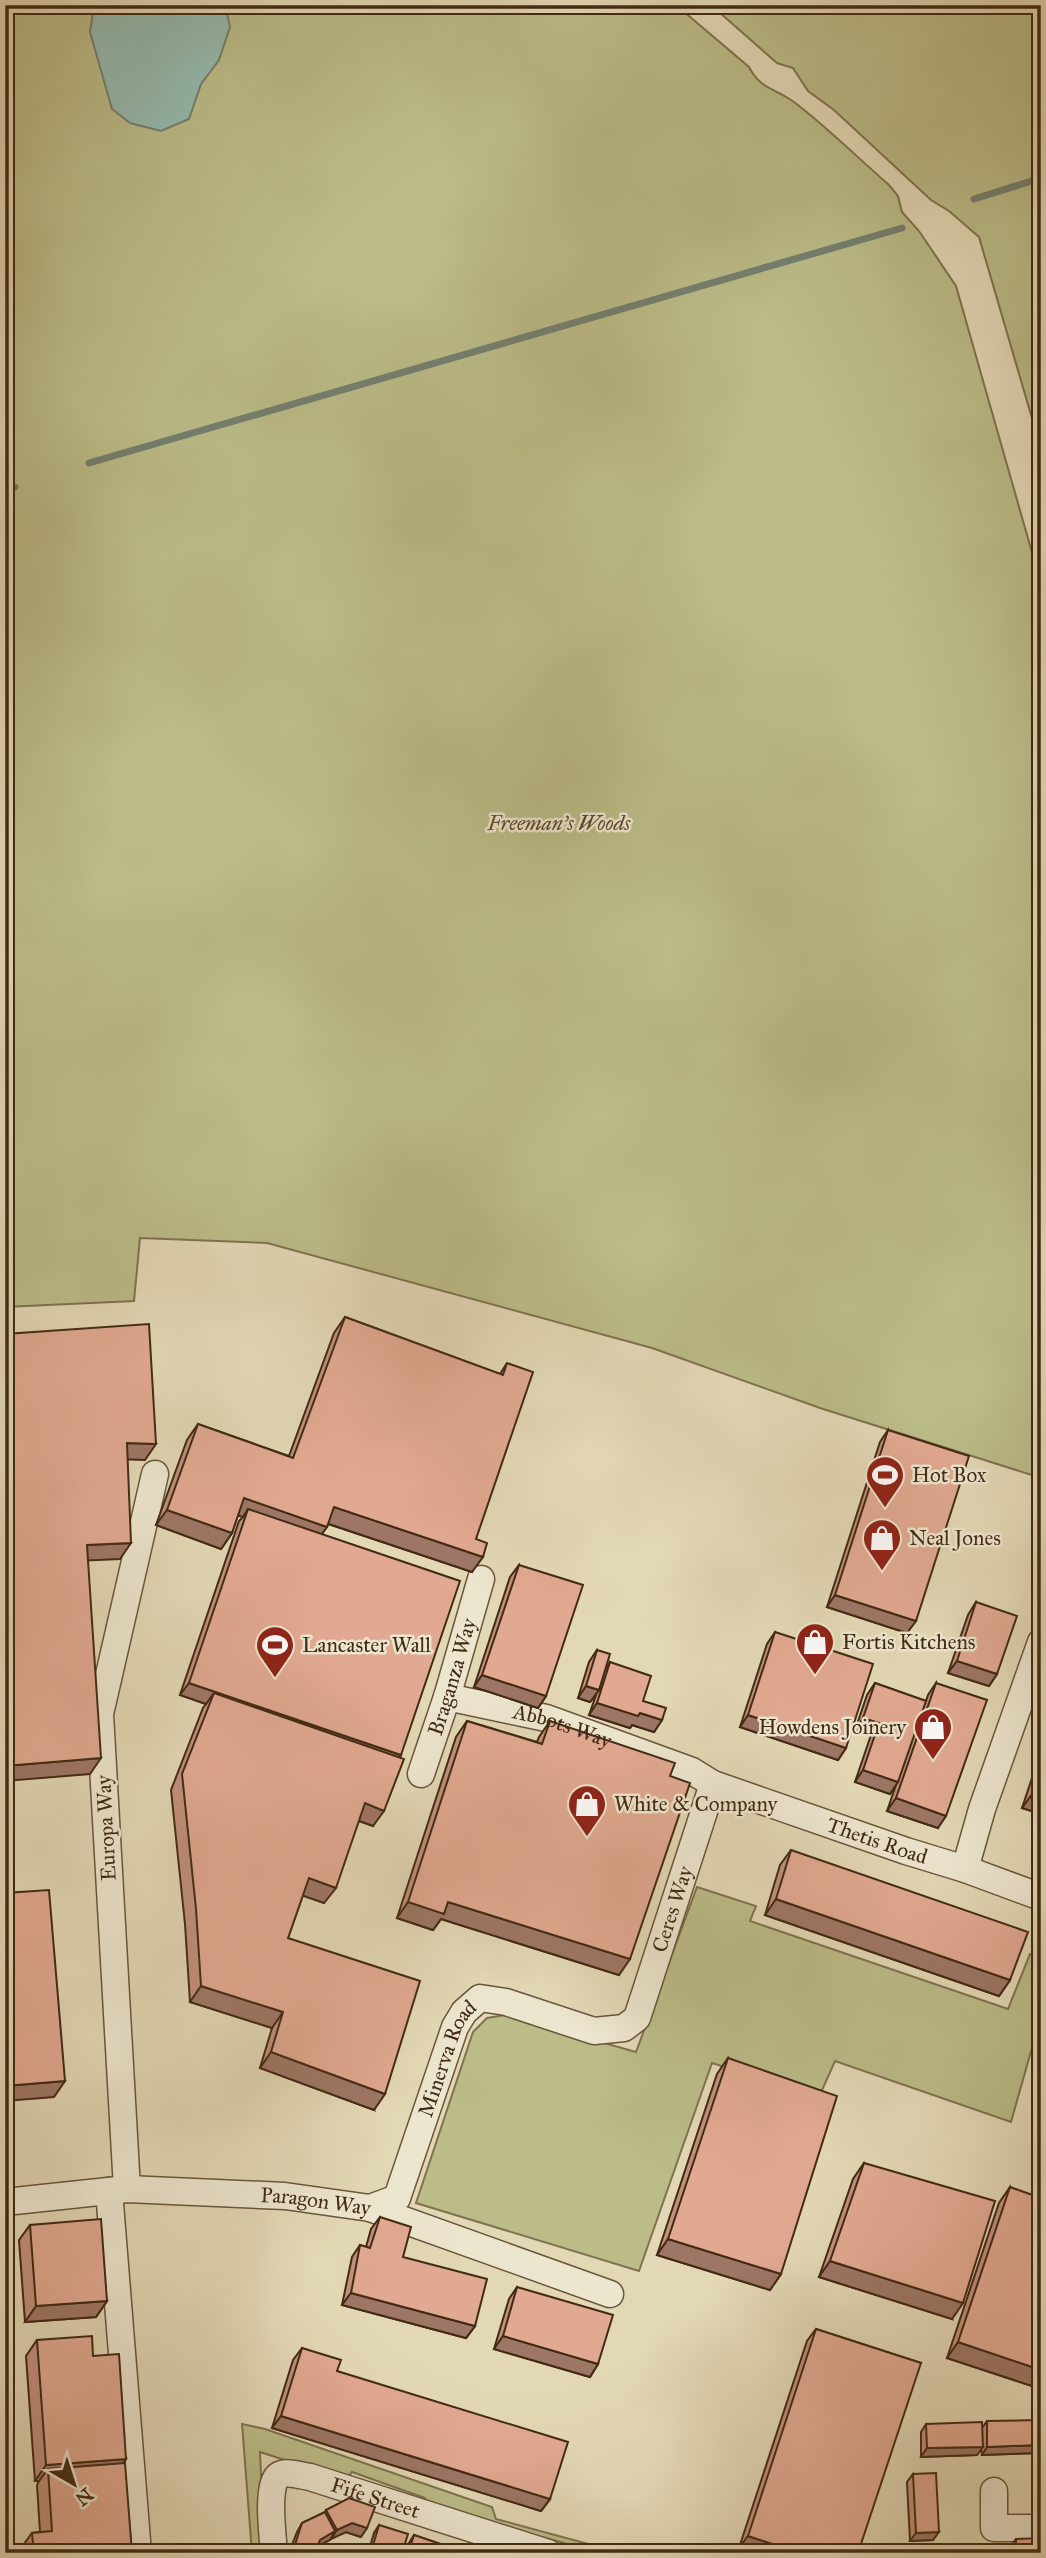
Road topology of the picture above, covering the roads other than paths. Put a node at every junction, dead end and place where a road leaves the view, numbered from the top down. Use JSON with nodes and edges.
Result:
{"nodes":[{"id":1,"x":155,"y":1474,"type":"dead end"},
{"id":2,"x":481,"y":1579,"type":"edge"},
{"id":3,"x":1041,"y":1642,"type":"edge"},
{"id":4,"x":447,"y":1697,"type":"junction"},
{"id":5,"x":421,"y":1774,"type":"dead end"},
{"id":6,"x":713,"y":1784,"type":"junction"},
{"id":7,"x":965,"y":1869,"type":"junction"},
{"id":8,"x":1041,"y":1896,"type":"edge"},
{"id":9,"x":624,"y":2028,"type":"joint"},
{"id":10,"x":118,"y":2190,"type":"junction"},
{"id":11,"x":5,"y":2202,"type":"edge"},
{"id":12,"x":370,"y":2208,"type":"junction"},
{"id":13,"x":610,"y":2294,"type":"dead end"},
{"id":14,"x":994,"y":2491,"type":"dead end"},
{"id":15,"x":1041,"y":2528,"type":"edge"},
{"id":16,"x":490,"y":2544,"type":"edge"},
{"id":17,"x":138,"y":2553,"type":"edge"},
{"id":18,"x":274,"y":2553,"type":"edge"},
{"id":19,"x":548,"y":2553,"type":"edge"}],
"edges":[{"from":1,"to":10,"type":"street","name":"Europa Way"},
{"from":2,"to":4,"type":"street","name":"Braganza Way"},
{"from":3,"to":7,"type":"street"},
{"from":4,"to":5,"type":"street","name":"Braganza Way"},
{"from":4,"to":6,"type":"street","name":"Abbots Way"},
{"from":6,"to":7,"type":"street","name":"Thetis Road"},
{"from":6,"to":9,"type":"street","name":"Ceres Way"},
{"from":7,"to":8,"type":"street","name":"Thetis Road"},
{"from":9,"to":12,"type":"street","name":"Minerva Road"},
{"from":10,"to":11,"type":"street","name":"Paragon Way"},
{"from":10,"to":12,"type":"street","name":"Paragon Way"},
{"from":10,"to":17,"type":"street","name":"Europa Way"},
{"from":12,"to":13,"type":"street","name":"Paragon Way"},
{"from":14,"to":15,"type":"street"},
{"from":16,"to":18,"type":"street","name":"Fife Street"},
{"from":16,"to":19,"type":"street","name":"Fife Street"}]}
